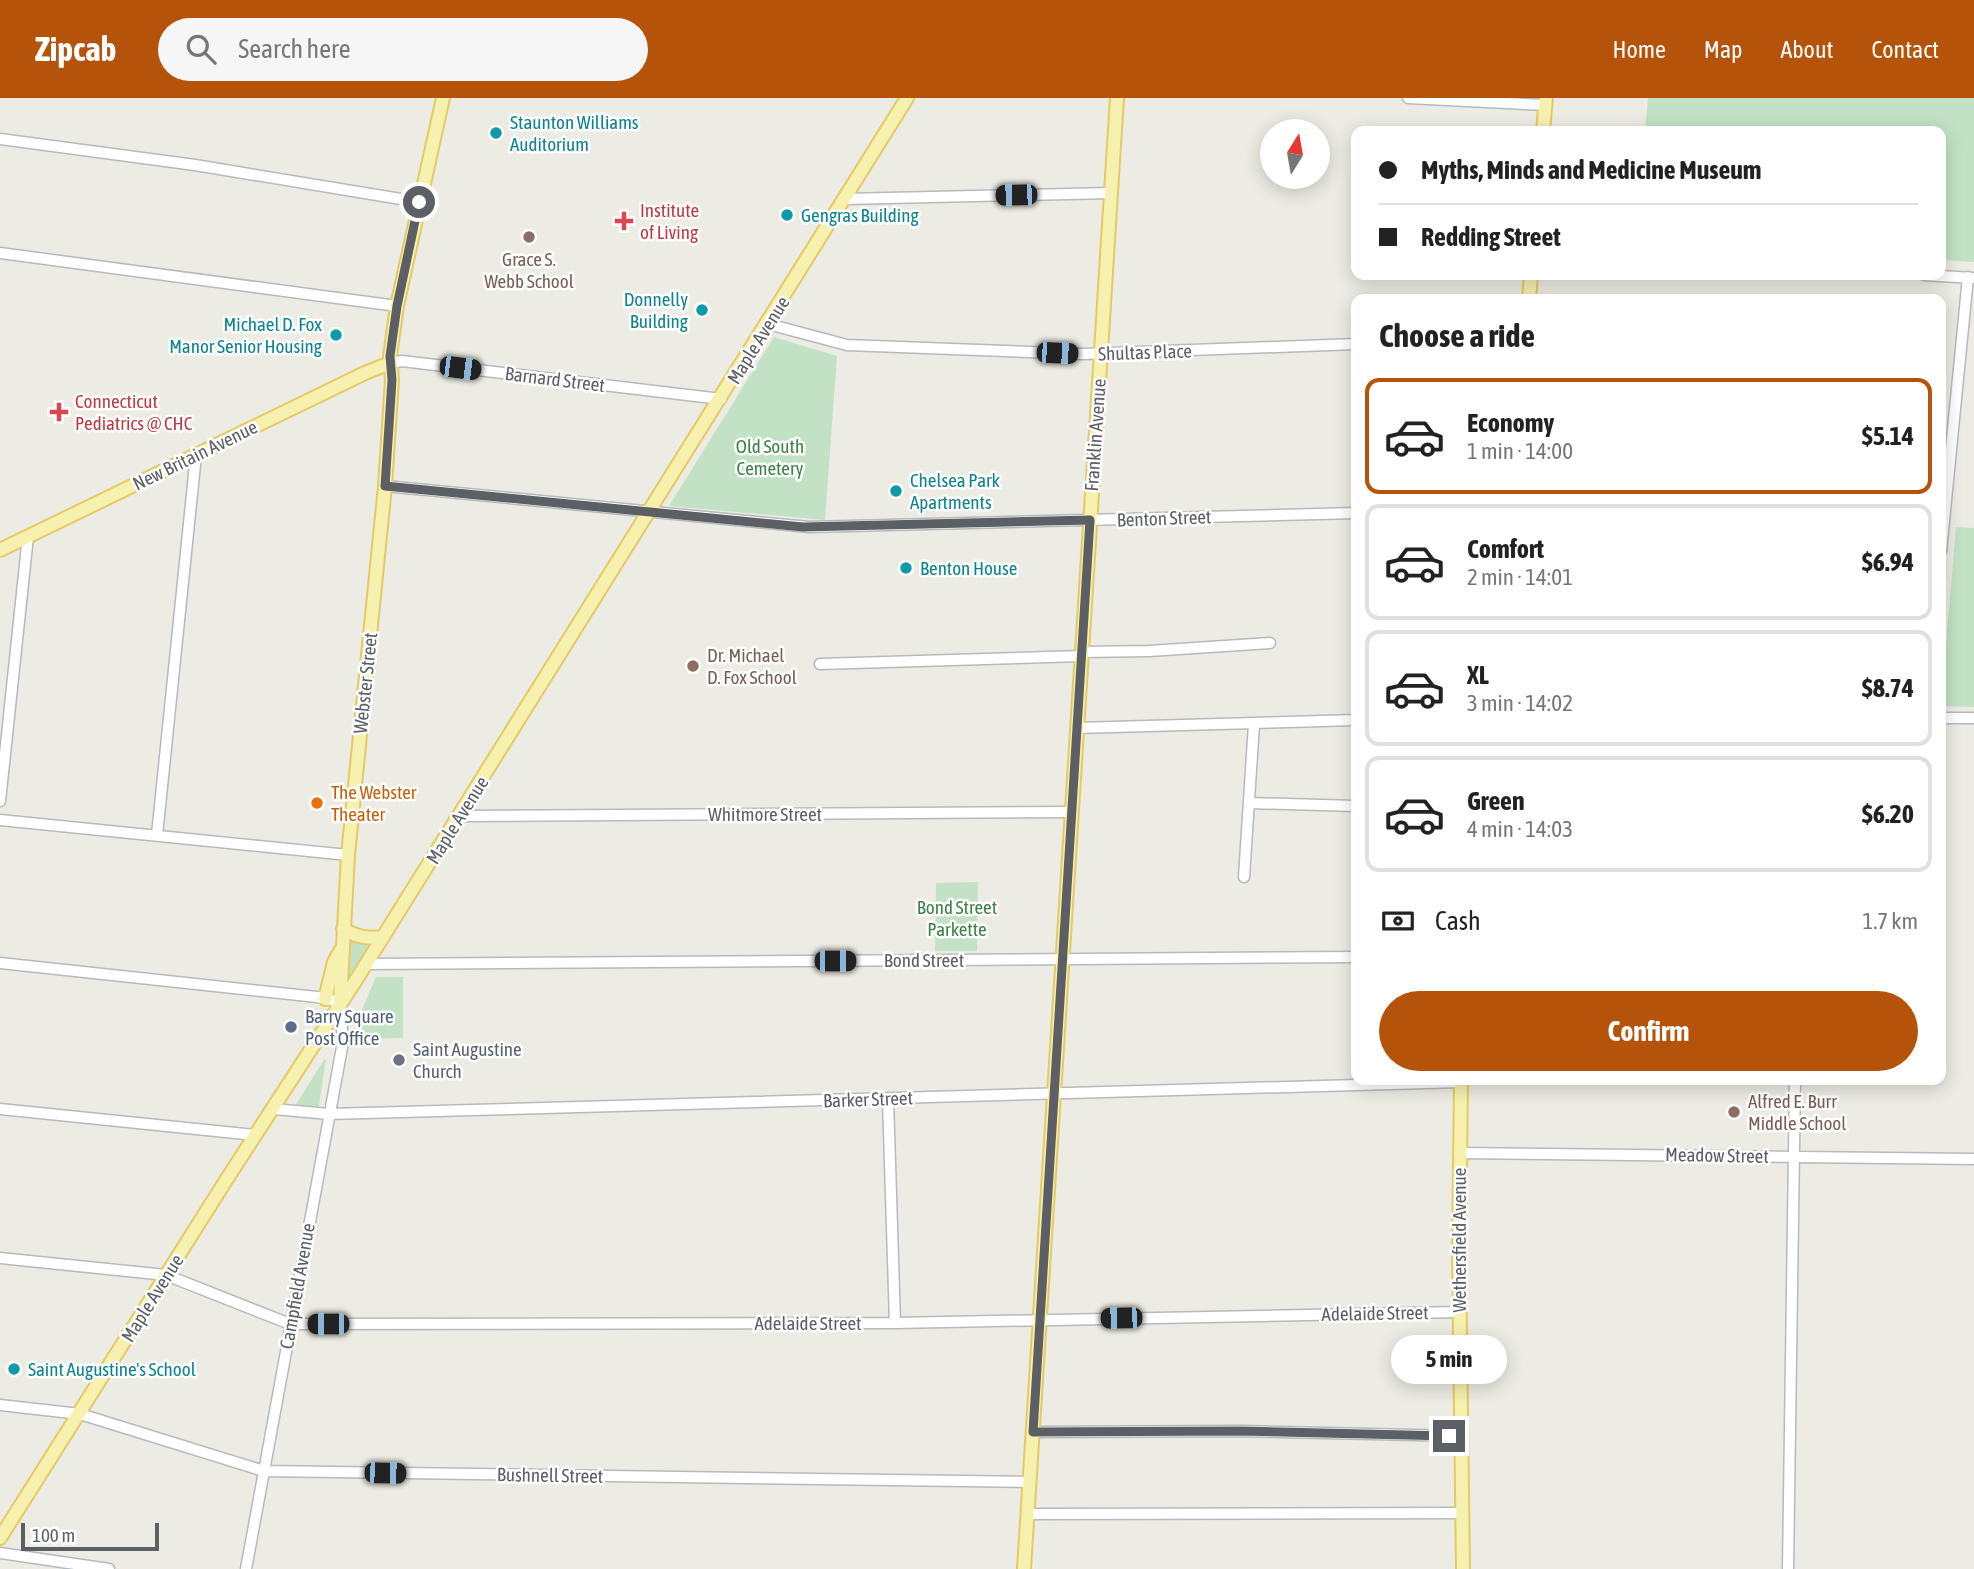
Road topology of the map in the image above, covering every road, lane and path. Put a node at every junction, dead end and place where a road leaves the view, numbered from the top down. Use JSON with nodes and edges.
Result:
{"nodes":[{"id":1,"x":443,"y":98,"type":"edge"},
{"id":2,"x":907,"y":98,"type":"edge"},
{"id":3,"x":1116,"y":98,"type":"edge"},
{"id":4,"x":1408,"y":98,"type":"edge"},
{"id":5,"x":1546,"y":101,"type":"edge"},
{"id":6,"x":1544,"y":126,"type":"edge"},
{"id":7,"x":0,"y":139,"type":"edge"},
{"id":8,"x":1111,"y":193,"type":"junction"},
{"id":9,"x":845,"y":199,"type":"junction"},
{"id":10,"x":419,"y":202,"type":"junction"},
{"id":11,"x":0,"y":253,"type":"edge"},
{"id":12,"x":1946,"y":276,"type":"edge"},
{"id":13,"x":1971,"y":277,"type":"edge"},
{"id":14,"x":397,"y":306,"type":"junction"},
{"id":15,"x":768,"y":324,"type":"junction"},
{"id":16,"x":1351,"y":344,"type":"edge"},
{"id":17,"x":1100,"y":354,"type":"junction"},
{"id":18,"x":390,"y":363,"type":"junction"},
{"id":19,"x":721,"y":399,"type":"junction"},
{"id":20,"x":196,"y":454,"type":"junction"},
{"id":21,"x":385,"y":486,"type":"junction"},
{"id":22,"x":1946,"y":505,"type":"edge"},
{"id":23,"x":650,"y":512,"type":"junction"},
{"id":24,"x":1351,"y":513,"type":"edge"},
{"id":25,"x":1090,"y":520,"type":"junction"},
{"id":26,"x":29,"y":536,"type":"junction"},
{"id":27,"x":0,"y":550,"type":"edge"},
{"id":28,"x":1270,"y":643,"type":"dead end"},
{"id":29,"x":1082,"y":654,"type":"junction"},
{"id":30,"x":820,"y":664,"type":"dead end"},
{"id":31,"x":1946,"y":718,"type":"edge"},
{"id":32,"x":1974,"y":718,"type":"edge"},
{"id":33,"x":1351,"y":720,"type":"edge"},
{"id":34,"x":1254,"y":724,"type":"junction"},
{"id":35,"x":1077,"y":729,"type":"junction"},
{"id":36,"x":0,"y":801,"type":"edge"},
{"id":37,"x":1249,"y":803,"type":"junction"},
{"id":38,"x":1351,"y":806,"type":"edge"},
{"id":39,"x":1072,"y":813,"type":"junction"},
{"id":40,"x":459,"y":816,"type":"junction"},
{"id":41,"x":0,"y":820,"type":"edge"},
{"id":42,"x":157,"y":835,"type":"junction"},
{"id":43,"x":348,"y":855,"type":"junction"},
{"id":44,"x":1244,"y":877,"type":"dead end"},
{"id":45,"x":343,"y":929,"type":"junction"},
{"id":46,"x":383,"y":937,"type":"junction"},
{"id":47,"x":342,"y":948,"type":"junction"},
{"id":48,"x":1351,"y":957,"type":"edge"},
{"id":49,"x":1062,"y":959,"type":"junction"},
{"id":50,"x":0,"y":963,"type":"edge"},
{"id":51,"x":367,"y":964,"type":"junction"},
{"id":52,"x":325,"y":999,"type":"junction"},
{"id":53,"x":340,"y":1002,"type":"junction"},
{"id":54,"x":1351,"y":1085,"type":"edge"},
{"id":55,"x":1461,"y":1085,"type":"edge"},
{"id":56,"x":1795,"y":1085,"type":"edge"},
{"id":57,"x":1054,"y":1094,"type":"junction"},
{"id":58,"x":888,"y":1099,"type":"junction"},
{"id":59,"x":0,"y":1109,"type":"edge"},
{"id":60,"x":274,"y":1109,"type":"junction"},
{"id":61,"x":329,"y":1114,"type":"junction"},
{"id":62,"x":255,"y":1135,"type":"junction"},
{"id":63,"x":1459,"y":1153,"type":"junction"},
{"id":64,"x":1793,"y":1156,"type":"junction"},
{"id":65,"x":1974,"y":1159,"type":"edge"},
{"id":66,"x":0,"y":1258,"type":"edge"},
{"id":67,"x":166,"y":1275,"type":"junction"},
{"id":68,"x":1459,"y":1312,"type":"junction"},
{"id":69,"x":1040,"y":1319,"type":"junction"},
{"id":70,"x":895,"y":1323,"type":"junction"},
{"id":71,"x":290,"y":1324,"type":"junction"},
{"id":72,"x":0,"y":1405,"type":"edge"},
{"id":73,"x":80,"y":1414,"type":"junction"},
{"id":74,"x":1033,"y":1432,"type":"junction"},
{"id":75,"x":1461,"y":1436,"type":"junction"},
{"id":76,"x":264,"y":1471,"type":"junction"},
{"id":77,"x":1030,"y":1482,"type":"junction"},
{"id":78,"x":1462,"y":1513,"type":"junction"},
{"id":79,"x":1028,"y":1514,"type":"junction"},
{"id":80,"x":0,"y":1538,"type":"edge"},
{"id":81,"x":0,"y":1553,"type":"edge"},
{"id":82,"x":109,"y":1569,"type":"edge"},
{"id":83,"x":246,"y":1569,"type":"edge"},
{"id":84,"x":1024,"y":1569,"type":"edge"},
{"id":85,"x":1463,"y":1569,"type":"edge"},
{"id":86,"x":1788,"y":1569,"type":"edge"}],
"edges":[{"from":1,"to":10,"type":"main road","name":"Webster Street"},
{"from":2,"to":9,"type":"main road","name":"Maple Avenue"},
{"from":3,"to":8,"type":"main road","name":"Franklin Avenue"},
{"from":4,"to":5,"type":"street"},
{"from":5,"to":6,"type":"main road"},
{"from":7,"to":10,"type":"street"},
{"from":8,"to":9,"type":"street"},
{"from":8,"to":17,"type":"main road","name":"Franklin Avenue"},
{"from":9,"to":15,"type":"main road","name":"Maple Avenue"},
{"from":10,"to":14,"type":"main road","name":"Webster Street"},
{"from":11,"to":14,"type":"street"},
{"from":12,"to":13,"type":"street"},
{"from":13,"to":22,"type":"street"},
{"from":14,"to":18,"type":"main road","name":"Webster Street"},
{"from":15,"to":17,"type":"street","name":"Shultas Place"},
{"from":15,"to":19,"type":"main road","name":"Maple Avenue"},
{"from":16,"to":17,"type":"street","name":"Shultas Place"},
{"from":17,"to":25,"type":"main road","name":"Franklin Avenue"},
{"from":18,"to":19,"type":"street","name":"Barnard Street"},
{"from":18,"to":20,"type":"main road","name":"New Britain Avenue"},
{"from":18,"to":21,"type":"main road","name":"Webster Street"},
{"from":19,"to":23,"type":"main road","name":"Maple Avenue"},
{"from":20,"to":26,"type":"main road","name":"New Britain Avenue"},
{"from":20,"to":42,"type":"street"},
{"from":21,"to":23,"type":"street","name":"Benton Street"},
{"from":21,"to":43,"type":"main road","name":"Webster Street"},
{"from":23,"to":25,"type":"street","name":"Benton Street"},
{"from":23,"to":40,"type":"main road","name":"Maple Avenue"},
{"from":24,"to":25,"type":"street","name":"Benton Street"},
{"from":25,"to":29,"type":"main road","name":"Franklin Avenue"},
{"from":26,"to":27,"type":"main road","name":"New Britain Avenue"},
{"from":26,"to":36,"type":"street"},
{"from":28,"to":29,"type":"street"},
{"from":29,"to":30,"type":"street"},
{"from":29,"to":35,"type":"main road","name":"Franklin Avenue"},
{"from":31,"to":32,"type":"street"},
{"from":33,"to":34,"type":"street"},
{"from":34,"to":35,"type":"street"},
{"from":34,"to":37,"type":"street"},
{"from":35,"to":39,"type":"main road","name":"Franklin Avenue"},
{"from":37,"to":38,"type":"street"},
{"from":37,"to":44,"type":"street"},
{"from":39,"to":40,"type":"street","name":"Whitmore Street"},
{"from":39,"to":49,"type":"main road","name":"Franklin Avenue"},
{"from":40,"to":46,"type":"main road","name":"Maple Avenue"},
{"from":41,"to":42,"type":"street"},
{"from":42,"to":43,"type":"street"},
{"from":43,"to":45,"type":"main road","name":"Webster Street"},
{"from":45,"to":46,"type":"main road"},
{"from":45,"to":47,"type":"main road","name":"Webster Street"},
{"from":46,"to":51,"type":"main road","name":"Maple Avenue"},
{"from":47,"to":52,"type":"main road"},
{"from":47,"to":53,"type":"main road","name":"Webster Street"},
{"from":48,"to":49,"type":"street","name":"Bond Street"},
{"from":49,"to":51,"type":"street","name":"Bond Street"},
{"from":49,"to":57,"type":"main road","name":"Franklin Avenue"},
{"from":50,"to":52,"type":"street"},
{"from":51,"to":53,"type":"main road","name":"Maple Avenue"},
{"from":52,"to":53,"type":"street"},
{"from":53,"to":60,"type":"main road","name":"Maple Avenue"},
{"from":53,"to":61,"type":"street","name":"Campfield Avenue"},
{"from":54,"to":57,"type":"street","name":"Barker Street"},
{"from":55,"to":63,"type":"main road","name":"Wethersfield Avenue"},
{"from":56,"to":64,"type":"street"},
{"from":57,"to":58,"type":"street","name":"Barker Street"},
{"from":57,"to":69,"type":"main road","name":"Franklin Avenue"},
{"from":58,"to":61,"type":"street","name":"Barker Street"},
{"from":58,"to":70,"type":"street"},
{"from":59,"to":62,"type":"street"},
{"from":60,"to":61,"type":"street","name":"Barker Street"},
{"from":60,"to":62,"type":"main road","name":"Maple Avenue"},
{"from":61,"to":71,"type":"street","name":"Campfield Avenue"},
{"from":62,"to":67,"type":"main road","name":"Maple Avenue"},
{"from":63,"to":64,"type":"street","name":"Meadow Street"},
{"from":63,"to":68,"type":"main road","name":"Wethersfield Avenue"},
{"from":64,"to":65,"type":"street","name":"Meadow Street"},
{"from":64,"to":86,"type":"street"},
{"from":66,"to":67,"type":"street","name":"Adelaide Street"},
{"from":67,"to":71,"type":"street","name":"Adelaide Street"},
{"from":67,"to":73,"type":"main road","name":"Maple Avenue"},
{"from":68,"to":69,"type":"street","name":"Adelaide Street"},
{"from":68,"to":75,"type":"main road","name":"Wethersfield Avenue"},
{"from":69,"to":70,"type":"street","name":"Adelaide Street"},
{"from":69,"to":74,"type":"main road","name":"Franklin Avenue"},
{"from":70,"to":71,"type":"street","name":"Adelaide Street"},
{"from":71,"to":76,"type":"street","name":"Campfield Avenue"},
{"from":72,"to":73,"type":"street","name":"Bushnell Street"},
{"from":73,"to":76,"type":"street","name":"Bushnell Street"},
{"from":73,"to":80,"type":"main road","name":"Maple Avenue"},
{"from":74,"to":75,"type":"street"},
{"from":74,"to":77,"type":"main road","name":"Franklin Avenue"},
{"from":75,"to":78,"type":"main road","name":"Wethersfield Avenue"},
{"from":76,"to":77,"type":"street","name":"Bushnell Street"},
{"from":76,"to":83,"type":"street","name":"Campfield Avenue"},
{"from":77,"to":79,"type":"main road","name":"Franklin Avenue"},
{"from":78,"to":79,"type":"street"},
{"from":78,"to":85,"type":"main road","name":"Wethersfield Avenue"},
{"from":79,"to":84,"type":"main road","name":"Franklin Avenue"},
{"from":81,"to":82,"type":"street"}]}
